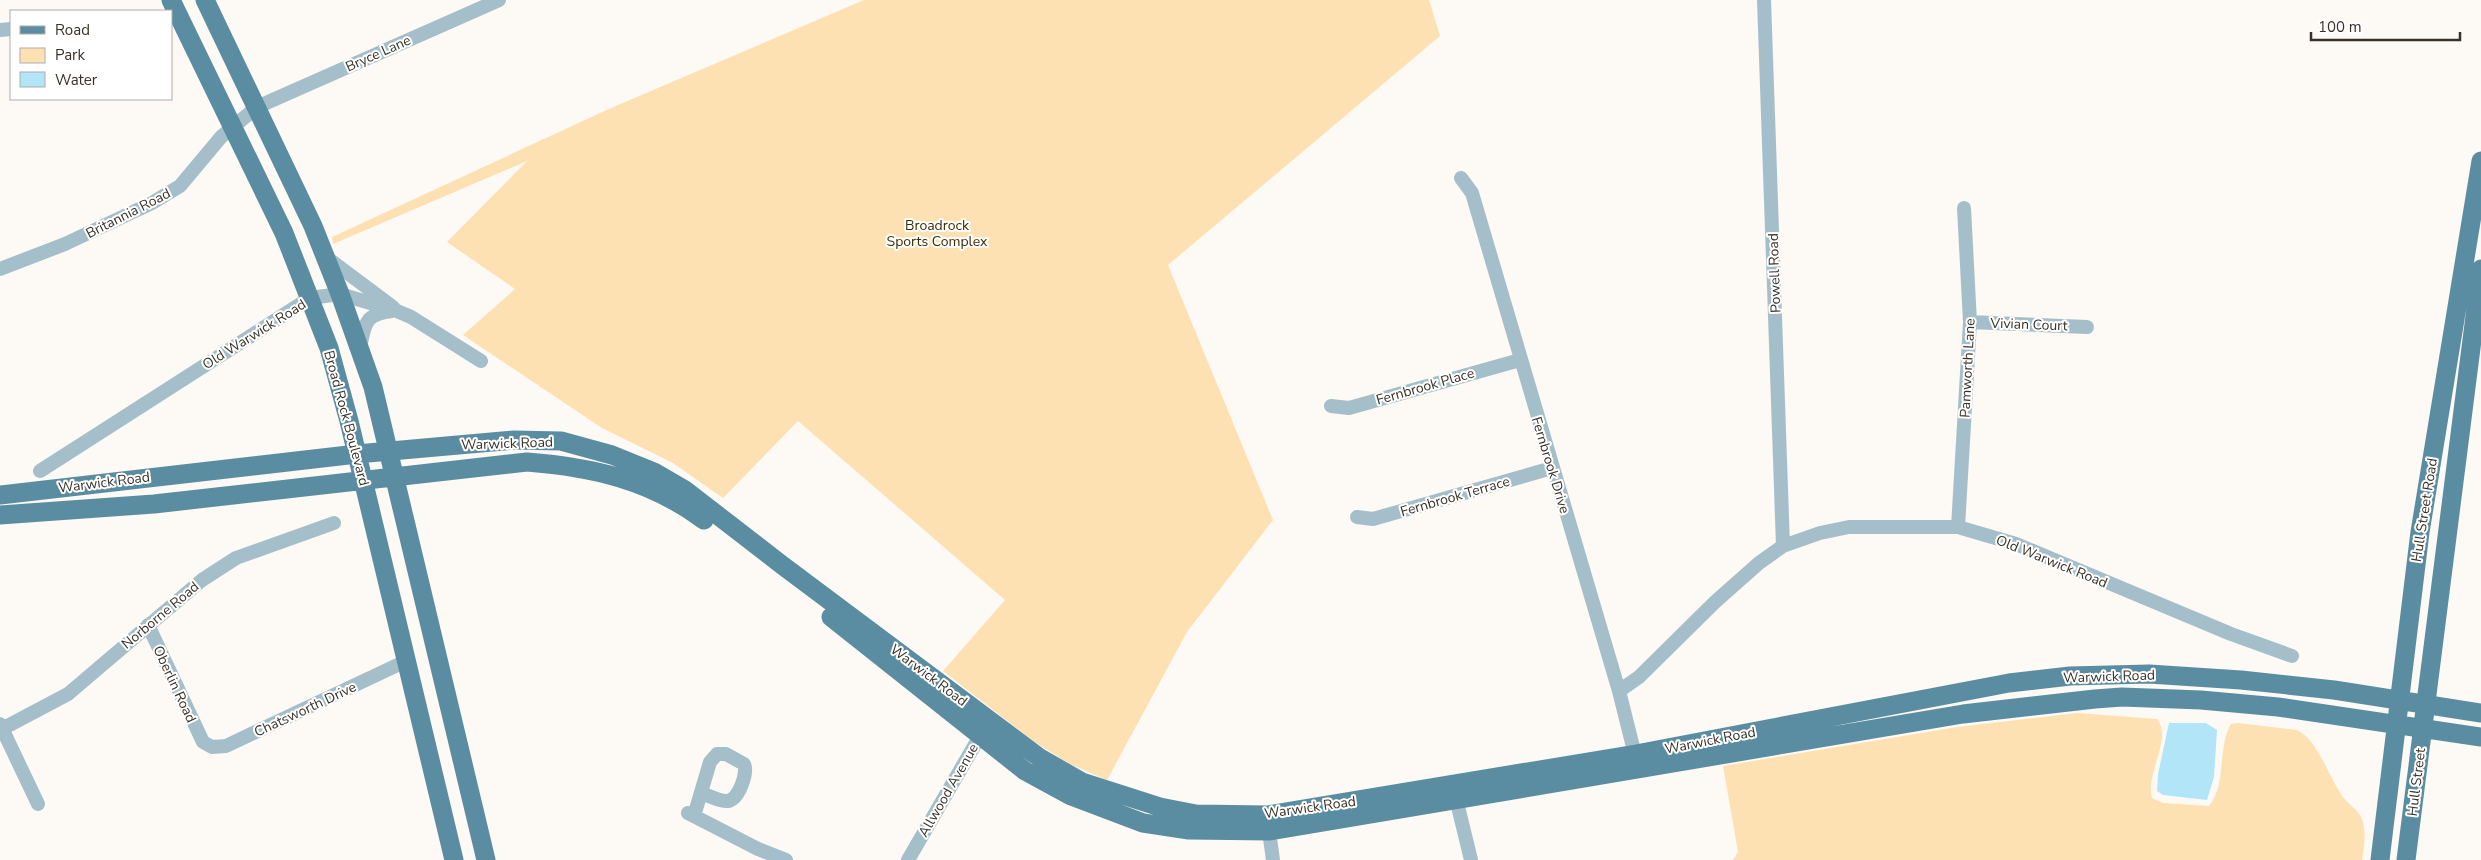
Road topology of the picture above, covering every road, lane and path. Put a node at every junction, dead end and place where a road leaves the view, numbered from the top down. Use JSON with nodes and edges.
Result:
{"nodes":[{"id":1,"x":205,"y":0,"type":"edge"},
{"id":2,"x":500,"y":0,"type":"edge"},
{"id":3,"x":1764,"y":0,"type":"edge"},
{"id":4,"x":172,"y":7,"type":"edge"},
{"id":5,"x":257,"y":107,"type":"junction"},
{"id":6,"x":232,"y":126,"type":"junction"},
{"id":7,"x":2481,"y":161,"type":"edge"},
{"id":8,"x":1461,"y":178,"type":"dead end"},
{"id":9,"x":1964,"y":208,"type":"dead end"},
{"id":10,"x":326,"y":257,"type":"junction"},
{"id":11,"x":0,"y":268,"type":"edge"},
{"id":12,"x":2481,"y":269,"type":"edge"},
{"id":13,"x":340,"y":294,"type":"junction"},
{"id":14,"x":310,"y":298,"type":"junction"},
{"id":15,"x":397,"y":311,"type":"junction"},
{"id":16,"x":1970,"y":322,"type":"junction"},
{"id":17,"x":2087,"y":327,"type":"dead end"},
{"id":18,"x":360,"y":348,"type":"junction"},
{"id":19,"x":1520,"y":360,"type":"junction"},
{"id":20,"x":481,"y":361,"type":"dead end"},
{"id":21,"x":1331,"y":406,"type":"dead end"},
{"id":22,"x":387,"y":452,"type":"junction"},
{"id":23,"x":357,"y":454,"type":"junction"},
{"id":24,"x":1552,"y":468,"type":"junction"},
{"id":25,"x":40,"y":471,"type":"dead end"},
{"id":26,"x":393,"y":477,"type":"junction"},
{"id":27,"x":364,"y":482,"type":"junction"},
{"id":28,"x":0,"y":495,"type":"edge"},
{"id":29,"x":0,"y":515,"type":"edge"},
{"id":30,"x":1357,"y":517,"type":"dead end"},
{"id":31,"x":334,"y":523,"type":"dead end"},
{"id":32,"x":1958,"y":527,"type":"junction"},
{"id":33,"x":1783,"y":546,"type":"junction"},
{"id":34,"x":148,"y":625,"type":"junction"},
{"id":35,"x":2292,"y":656,"type":"dead end"},
{"id":36,"x":406,"y":661,"type":"junction"},
{"id":37,"x":1619,"y":691,"type":"junction"},
{"id":38,"x":2399,"y":699,"type":"junction"},
{"id":39,"x":2426,"y":704,"type":"junction"},
{"id":40,"x":2481,"y":712,"type":"edge"},
{"id":41,"x":2396,"y":724,"type":"junction"},
{"id":42,"x":1,"y":728,"type":"edge"},
{"id":43,"x":985,"y":728,"type":"junction"},
{"id":44,"x":2423,"y":728,"type":"junction"},
{"id":45,"x":2481,"y":737,"type":"edge"},
{"id":46,"x":203,"y":742,"type":"joint"},
{"id":47,"x":1637,"y":761,"type":"junction"},
{"id":48,"x":1455,"y":792,"type":"junction"},
{"id":49,"x":701,"y":793,"type":"dead end"},
{"id":50,"x":38,"y":804,"type":"dead end"},
{"id":51,"x":1268,"y":823,"type":"junction"},
{"id":52,"x":756,"y":854,"type":"edge"},
{"id":53,"x":454,"y":860,"type":"edge"},
{"id":54,"x":486,"y":860,"type":"edge"},
{"id":55,"x":786,"y":860,"type":"edge"},
{"id":56,"x":908,"y":860,"type":"edge"},
{"id":57,"x":1273,"y":860,"type":"edge"},
{"id":58,"x":1471,"y":860,"type":"edge"},
{"id":59,"x":2380,"y":860,"type":"edge"},
{"id":60,"x":2406,"y":860,"type":"edge"}],
"edges":[{"from":1,"to":5,"type":"main road"},
{"from":2,"to":5,"type":"street","name":"Bryce Lane"},
{"from":3,"to":33,"type":"street","name":"Powell Road"},
{"from":4,"to":6,"type":"main road","name":"Broad Rock Boulevard"},
{"from":5,"to":6,"type":"street","name":"Britannia Road"},
{"from":5,"to":10,"type":"main road"},
{"from":6,"to":11,"type":"street","name":"Britannia Road"},
{"from":6,"to":14,"type":"main road","name":"Broad Rock Boulevard"},
{"from":7,"to":38,"type":"main road","name":"Hull Street Road"},
{"from":8,"to":19,"type":"street","name":"Fernbrook Drive"},
{"from":9,"to":16,"type":"street","name":"Pamworth Lane"},
{"from":10,"to":13,"type":"main road"},
{"from":10,"to":15,"type":"street"},
{"from":12,"to":39,"type":"main road","name":"Hull Street Road"},
{"from":13,"to":14,"type":"street","name":"Old Warwick Road"},
{"from":13,"to":15,"type":"street","name":"Old Warwick Road"},
{"from":13,"to":18,"type":"main road"},
{"from":14,"to":23,"type":"main road","name":"Broad Rock Boulevard"},
{"from":14,"to":25,"type":"street","name":"Old Warwick Road"},
{"from":15,"to":18,"type":"street"},
{"from":15,"to":20,"type":"street","name":"Old Warwick Road"},
{"from":16,"to":17,"type":"street","name":"Vivian Court"},
{"from":16,"to":32,"type":"street","name":"Pamworth Lane"},
{"from":18,"to":22,"type":"main road"},
{"from":19,"to":21,"type":"street","name":"Fernbrook Place"},
{"from":19,"to":24,"type":"street","name":"Fernbrook Drive"},
{"from":22,"to":23,"type":"main road","name":"Warwick Road"},
{"from":22,"to":26,"type":"main road"},
{"from":22,"to":43,"type":"main road","name":"Warwick Road"},
{"from":23,"to":27,"type":"main road","name":"Broad Rock Boulevard"},
{"from":23,"to":28,"type":"main road","name":"Warwick Road"},
{"from":24,"to":30,"type":"street","name":"Fernbrook Terrace"},
{"from":24,"to":37,"type":"street","name":"Fernbrook Drive"},
{"from":26,"to":27,"type":"main road","name":"Warwick Road"},
{"from":26,"to":43,"type":"main road","name":"Warwick Road"},
{"from":26,"to":54,"type":"main road"},
{"from":27,"to":29,"type":"main road","name":"Warwick Road"},
{"from":27,"to":36,"type":"main road","name":"Broad Rock Boulevard"},
{"from":31,"to":34,"type":"street","name":"Norborne Road"},
{"from":32,"to":33,"type":"street","name":"Old Warwick Road"},
{"from":32,"to":35,"type":"street","name":"Old Warwick Road"},
{"from":33,"to":37,"type":"street","name":"Old Warwick Road"},
{"from":34,"to":42,"type":"street","name":"Norborne Road"},
{"from":34,"to":46,"type":"street","name":"Oberlin Road"},
{"from":36,"to":46,"type":"street","name":"Chatsworth Drive"},
{"from":36,"to":53,"type":"main road","name":"Broad Rock Boulevard"},
{"from":37,"to":47,"type":"street","name":"Fernbrook Drive"},
{"from":38,"to":39,"type":"main road","name":"Warwick Road"},
{"from":38,"to":41,"type":"main road","name":"Hull Street Road"},
{"from":38,"to":47,"type":"main road","name":"Warwick Road"},
{"from":39,"to":40,"type":"main road","name":"Warwick Road"},
{"from":39,"to":44,"type":"main road","name":"Hull Street"},
{"from":41,"to":44,"type":"main road","name":"Warwick Road"},
{"from":41,"to":47,"type":"main road","name":"Warwick Road"},
{"from":41,"to":59,"type":"main road","name":"Hull Street Road"},
{"from":42,"to":50,"type":"street"},
{"from":43,"to":51,"type":"main road","name":"Warwick Road"},
{"from":43,"to":56,"type":"street","name":"Allwood Avenue"},
{"from":44,"to":45,"type":"main road","name":"Warwick Road"},
{"from":44,"to":60,"type":"main road","name":"Hull Street"},
{"from":47,"to":48,"type":"main road","name":"Warwick Road"},
{"from":48,"to":51,"type":"main road","name":"Warwick Road"},
{"from":48,"to":58,"type":"street"},
{"from":49,"to":52,"type":"street"},
{"from":51,"to":57,"type":"street"},
{"from":52,"to":55,"type":"street"}]}
